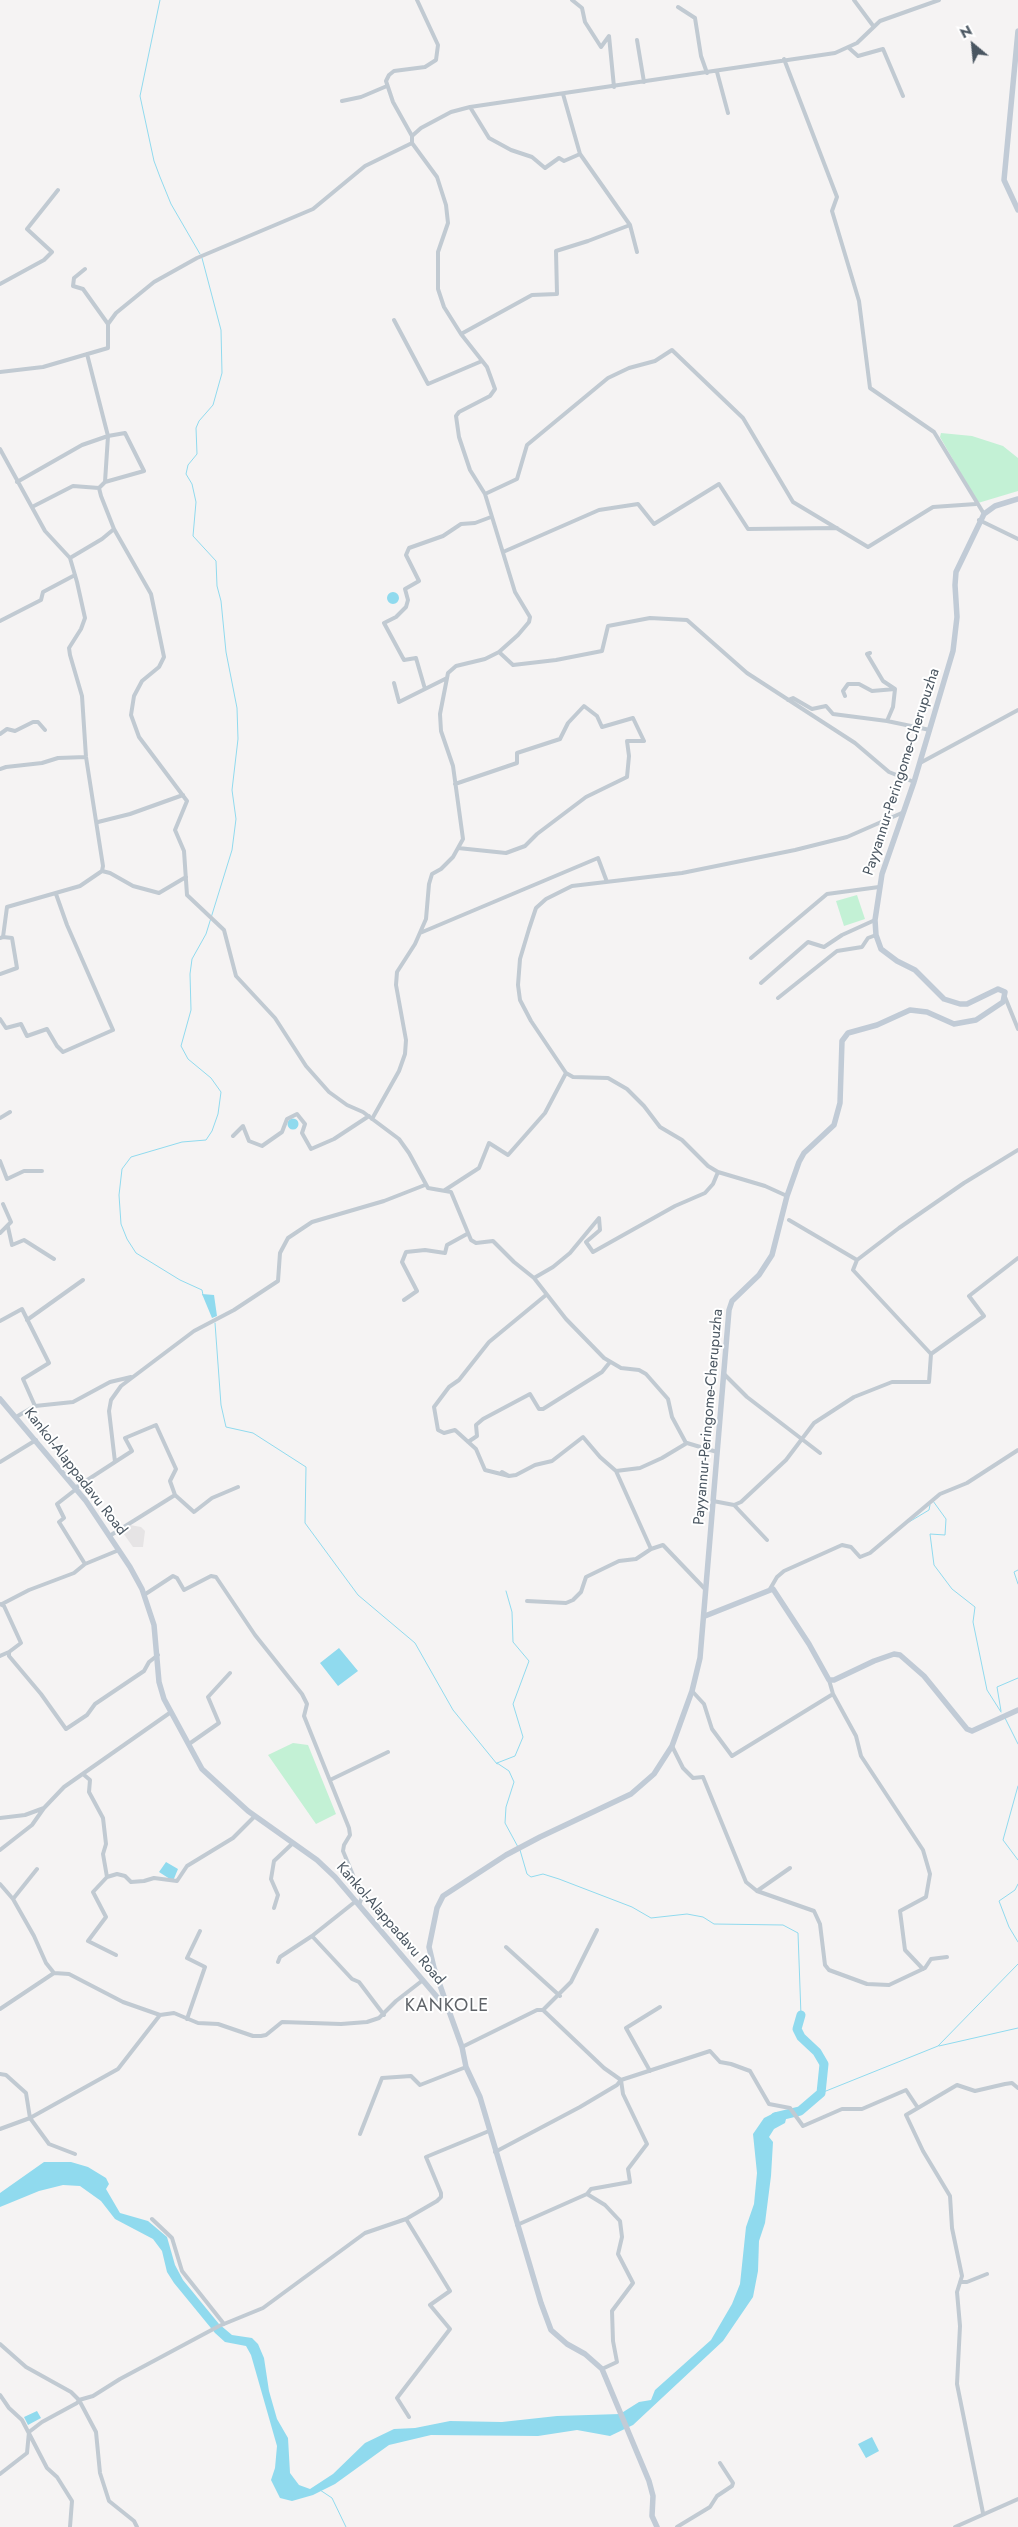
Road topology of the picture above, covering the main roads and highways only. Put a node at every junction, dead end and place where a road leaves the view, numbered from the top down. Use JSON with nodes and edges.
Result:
{"nodes":[{"id":1,"x":1018,"y":31,"type":"edge"},
{"id":2,"x":1018,"y":210,"type":"edge"},
{"id":3,"x":1018,"y":499,"type":"edge"},
{"id":4,"x":0,"y":1399,"type":"edge"},
{"id":5,"x":704,"y":1616,"type":"junction"},
{"id":6,"x":1018,"y":1710,"type":"edge"},
{"id":7,"x":449,"y":2012,"type":"junction"},
{"id":8,"x":657,"y":2527,"type":"edge"}],
"edges":[{"from":1,"to":2,"type":"main road"},
{"from":3,"to":5,"type":"main road","name":"Payyannur-Peringome-Cherupuzha"},
{"from":4,"to":7,"type":"main road","name":"Kankol-Alappadavu Road"},
{"from":5,"to":6,"type":"main road"},
{"from":5,"to":7,"type":"main road","name":"Payyannur-Peringome-Cherupuzha"},
{"from":7,"to":8,"type":"main road","name":"Kankol-Alappadavu Road"}]}
